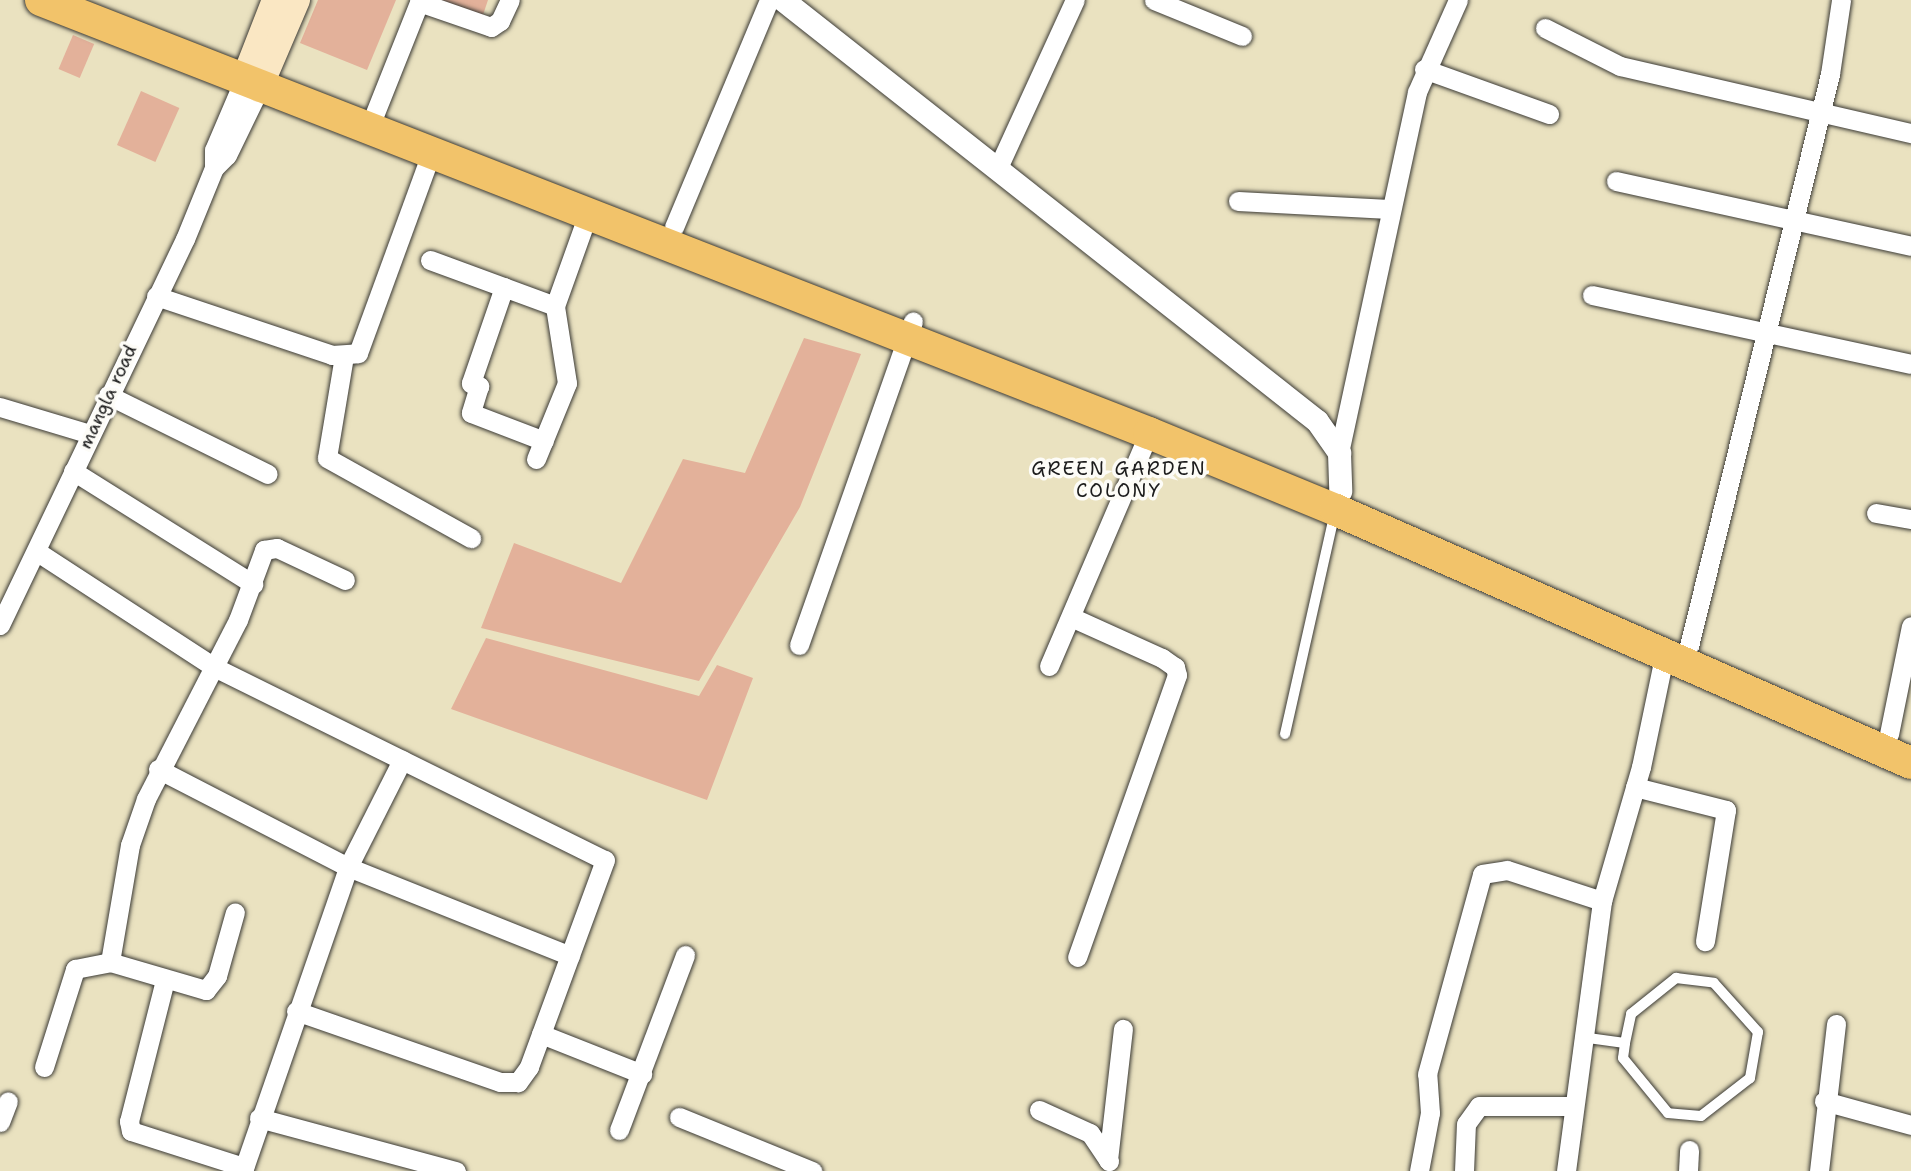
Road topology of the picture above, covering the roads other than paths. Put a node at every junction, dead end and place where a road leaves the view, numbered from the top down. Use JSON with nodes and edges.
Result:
{"nodes":[{"id":1,"x":41,"y":0,"type":"edge"},
{"id":2,"x":85,"y":0,"type":"edge"},
{"id":3,"x":275,"y":0,"type":"edge"},
{"id":4,"x":297,"y":0,"type":"edge"},
{"id":5,"x":510,"y":0,"type":"edge"},
{"id":6,"x":769,"y":0,"type":"edge"},
{"id":7,"x":783,"y":0,"type":"edge"},
{"id":8,"x":1075,"y":0,"type":"edge"},
{"id":9,"x":1154,"y":0,"type":"edge"},
{"id":10,"x":1458,"y":0,"type":"edge"},
{"id":11,"x":1841,"y":0,"type":"edge"},
{"id":12,"x":419,"y":1,"type":"edge"},
{"id":13,"x":1545,"y":28,"type":"dead end"},
{"id":14,"x":1242,"y":36,"type":"dead end"},
{"id":15,"x":1424,"y":69,"type":"junction"},
{"id":16,"x":255,"y":76,"type":"junction"},
{"id":17,"x":1821,"y":112,"type":"junction"},
{"id":18,"x":375,"y":113,"type":"junction"},
{"id":19,"x":1549,"y":114,"type":"dead end"},
{"id":20,"x":1911,"y":133,"type":"edge"},
{"id":21,"x":431,"y":153,"type":"junction"},
{"id":22,"x":997,"y":170,"type":"junction"},
{"id":23,"x":1616,"y":181,"type":"dead end"},
{"id":24,"x":1238,"y":201,"type":"dead end"},
{"id":25,"x":1389,"y":209,"type":"junction"},
{"id":26,"x":600,"y":211,"type":"junction"},
{"id":27,"x":1794,"y":219,"type":"junction"},
{"id":28,"x":674,"y":227,"type":"junction"},
{"id":29,"x":1911,"y":246,"type":"edge"},
{"id":30,"x":430,"y":260,"type":"dead end"},
{"id":31,"x":504,"y":288,"type":"junction"},
{"id":32,"x":1592,"y":295,"type":"dead end"},
{"id":33,"x":156,"y":296,"type":"junction"},
{"id":34,"x":555,"y":306,"type":"junction"},
{"id":35,"x":910,"y":329,"type":"junction"},
{"id":36,"x":1765,"y":334,"type":"junction"},
{"id":37,"x":344,"y":356,"type":"junction"},
{"id":38,"x":1911,"y":364,"type":"edge"},
{"id":39,"x":108,"y":395,"type":"junction"},
{"id":40,"x":0,"y":408,"type":"edge"},
{"id":41,"x":1149,"y":433,"type":"junction"},
{"id":42,"x":90,"y":434,"type":"junction"},
{"id":43,"x":1339,"y":453,"type":"junction"},
{"id":44,"x":73,"y":471,"type":"junction"},
{"id":45,"x":268,"y":474,"type":"dead end"},
{"id":46,"x":1338,"y":500,"type":"junction"},
{"id":47,"x":1876,"y":513,"type":"dead end"},
{"id":48,"x":1911,"y":519,"type":"edge"},
{"id":49,"x":471,"y":538,"type":"dead end"},
{"id":50,"x":36,"y":551,"type":"junction"},
{"id":51,"x":345,"y":580,"type":"dead end"},
{"id":52,"x":253,"y":584,"type":"junction"},
{"id":53,"x":1070,"y":617,"type":"junction"},
{"id":54,"x":0,"y":625,"type":"edge"},
{"id":55,"x":1911,"y":626,"type":"edge"},
{"id":56,"x":799,"y":645,"type":"dead end"},
{"id":57,"x":1676,"y":651,"type":"junction"},
{"id":58,"x":1049,"y":666,"type":"dead end"},
{"id":59,"x":214,"y":667,"type":"junction"},
{"id":60,"x":1285,"y":734,"type":"dead end"},
{"id":61,"x":1900,"y":739,"type":"edge"},
{"id":62,"x":402,"y":760,"type":"junction"},
{"id":63,"x":1911,"y":763,"type":"edge"},
{"id":64,"x":158,"y":769,"type":"junction"},
{"id":65,"x":1635,"y":787,"type":"junction"},
{"id":66,"x":348,"y":867,"type":"junction"},
{"id":67,"x":1602,"y":901,"type":"junction"},
{"id":68,"x":235,"y":912,"type":"dead end"},
{"id":69,"x":1705,"y":941,"type":"dead end"},
{"id":70,"x":685,"y":955,"type":"dead end"},
{"id":71,"x":570,"y":956,"type":"junction"},
{"id":72,"x":1077,"y":957,"type":"dead end"},
{"id":73,"x":110,"y":962,"type":"junction"},
{"id":74,"x":164,"y":980,"type":"junction"},
{"id":75,"x":296,"y":1011,"type":"junction"},
{"id":76,"x":1836,"y":1024,"type":"dead end"},
{"id":77,"x":1123,"y":1029,"type":"dead end"},
{"id":78,"x":541,"y":1034,"type":"junction"},
{"id":79,"x":1581,"y":1037,"type":"junction"},
{"id":80,"x":1625,"y":1043,"type":"junction"},
{"id":81,"x":44,"y":1067,"type":"dead end"},
{"id":82,"x":642,"y":1074,"type":"junction"},
{"id":83,"x":8,"y":1101,"type":"dead end"},
{"id":84,"x":1824,"y":1101,"type":"junction"},
{"id":85,"x":1572,"y":1106,"type":"junction"},
{"id":86,"x":1040,"y":1110,"type":"dead end"},
{"id":87,"x":679,"y":1116,"type":"dead end"},
{"id":88,"x":259,"y":1118,"type":"junction"},
{"id":89,"x":0,"y":1122,"type":"edge"},
{"id":90,"x":1911,"y":1125,"type":"edge"},
{"id":91,"x":619,"y":1129,"type":"dead end"},
{"id":92,"x":1689,"y":1150,"type":"dead end"},
{"id":93,"x":782,"y":1165,"type":"edge"},
{"id":94,"x":1111,"y":1165,"type":"edge"},
{"id":95,"x":244,"y":1169,"type":"edge"},
{"id":96,"x":456,"y":1171,"type":"edge"},
{"id":97,"x":812,"y":1171,"type":"edge"},
{"id":98,"x":1419,"y":1171,"type":"edge"},
{"id":99,"x":1464,"y":1171,"type":"edge"},
{"id":100,"x":1566,"y":1171,"type":"edge"},
{"id":101,"x":1688,"y":1171,"type":"edge"},
{"id":102,"x":1819,"y":1171,"type":"edge"}],
"edges":[{"from":1,"to":16,"type":"highway"},
{"from":2,"to":16,"type":"highway"},
{"from":3,"to":16,"type":"main road"},
{"from":4,"to":16,"type":"main road"},
{"from":5,"to":12,"type":"street"},
{"from":6,"to":28,"type":"street"},
{"from":7,"to":22,"type":"street"},
{"from":8,"to":22,"type":"street"},
{"from":9,"to":14,"type":"street"},
{"from":10,"to":15,"type":"street"},
{"from":11,"to":17,"type":"street"},
{"from":12,"to":18,"type":"street"},
{"from":13,"to":17,"type":"street"},
{"from":15,"to":19,"type":"street"},
{"from":15,"to":25,"type":"street"},
{"from":16,"to":18,"type":"highway"},
{"from":16,"to":21,"type":"highway"},
{"from":16,"to":33,"type":"street","name":"mangla road"},
{"from":17,"to":20,"type":"street"},
{"from":17,"to":27,"type":"street"},
{"from":18,"to":26,"type":"highway"},
{"from":21,"to":26,"type":"highway"},
{"from":21,"to":37,"type":"street"},
{"from":22,"to":43,"type":"street"},
{"from":23,"to":27,"type":"street"},
{"from":24,"to":25,"type":"street"},
{"from":25,"to":43,"type":"street"},
{"from":26,"to":28,"type":"highway"},
{"from":26,"to":34,"type":"street"},
{"from":26,"to":35,"type":"highway"},
{"from":27,"to":29,"type":"street"},
{"from":27,"to":36,"type":"street"},
{"from":28,"to":35,"type":"highway"},
{"from":30,"to":31,"type":"street"},
{"from":31,"to":34,"type":"street"},
{"from":31,"to":34,"type":"street"},
{"from":32,"to":36,"type":"street"},
{"from":33,"to":37,"type":"street"},
{"from":33,"to":39,"type":"street","name":"mangla road"},
{"from":35,"to":41,"type":"highway"},
{"from":35,"to":46,"type":"highway"},
{"from":35,"to":56,"type":"street"},
{"from":36,"to":38,"type":"street"},
{"from":36,"to":57,"type":"street"},
{"from":37,"to":49,"type":"street"},
{"from":39,"to":42,"type":"street","name":"mangla road"},
{"from":39,"to":45,"type":"street"},
{"from":40,"to":42,"type":"street"},
{"from":41,"to":46,"type":"highway"},
{"from":41,"to":53,"type":"street"},
{"from":42,"to":44,"type":"street","name":"mangla road"},
{"from":43,"to":46,"type":"street"},
{"from":44,"to":50,"type":"street","name":"mangla road"},
{"from":44,"to":52,"type":"street"},
{"from":46,"to":57,"type":"highway"},
{"from":46,"to":60,"type":"lane"},
{"from":47,"to":48,"type":"street"},
{"from":50,"to":54,"type":"street","name":"mangla road"},
{"from":50,"to":59,"type":"street"},
{"from":51,"to":52,"type":"street"},
{"from":52,"to":59,"type":"street"},
{"from":53,"to":58,"type":"street"},
{"from":53,"to":72,"type":"street"},
{"from":55,"to":61,"type":"street"},
{"from":57,"to":61,"type":"highway"},
{"from":57,"to":63,"type":"highway"},
{"from":57,"to":65,"type":"street"},
{"from":59,"to":62,"type":"street"},
{"from":59,"to":64,"type":"street"},
{"from":62,"to":66,"type":"street"},
{"from":62,"to":71,"type":"street"},
{"from":64,"to":66,"type":"street"},
{"from":64,"to":73,"type":"street"},
{"from":65,"to":67,"type":"street"},
{"from":65,"to":69,"type":"street"},
{"from":66,"to":71,"type":"street"},
{"from":66,"to":75,"type":"street"},
{"from":67,"to":79,"type":"street"},
{"from":67,"to":98,"type":"street"},
{"from":68,"to":74,"type":"street"},
{"from":70,"to":82,"type":"street"},
{"from":71,"to":78,"type":"street"},
{"from":73,"to":74,"type":"street"},
{"from":73,"to":81,"type":"street"},
{"from":74,"to":95,"type":"street"},
{"from":75,"to":78,"type":"street"},
{"from":75,"to":88,"type":"street"},
{"from":76,"to":84,"type":"street"},
{"from":77,"to":94,"type":"street"},
{"from":78,"to":82,"type":"street"},
{"from":79,"to":80,"type":"lane"},
{"from":79,"to":85,"type":"street"},
{"from":80,"to":80,"type":"lane"},
{"from":82,"to":91,"type":"street"},
{"from":83,"to":89,"type":"street"},
{"from":84,"to":90,"type":"street"},
{"from":84,"to":102,"type":"street"},
{"from":85,"to":99,"type":"street"},
{"from":85,"to":100,"type":"street"},
{"from":86,"to":94,"type":"street"},
{"from":87,"to":93,"type":"street"},
{"from":88,"to":95,"type":"street"},
{"from":88,"to":96,"type":"street"},
{"from":92,"to":101,"type":"street"},
{"from":93,"to":97,"type":"street"}]}
